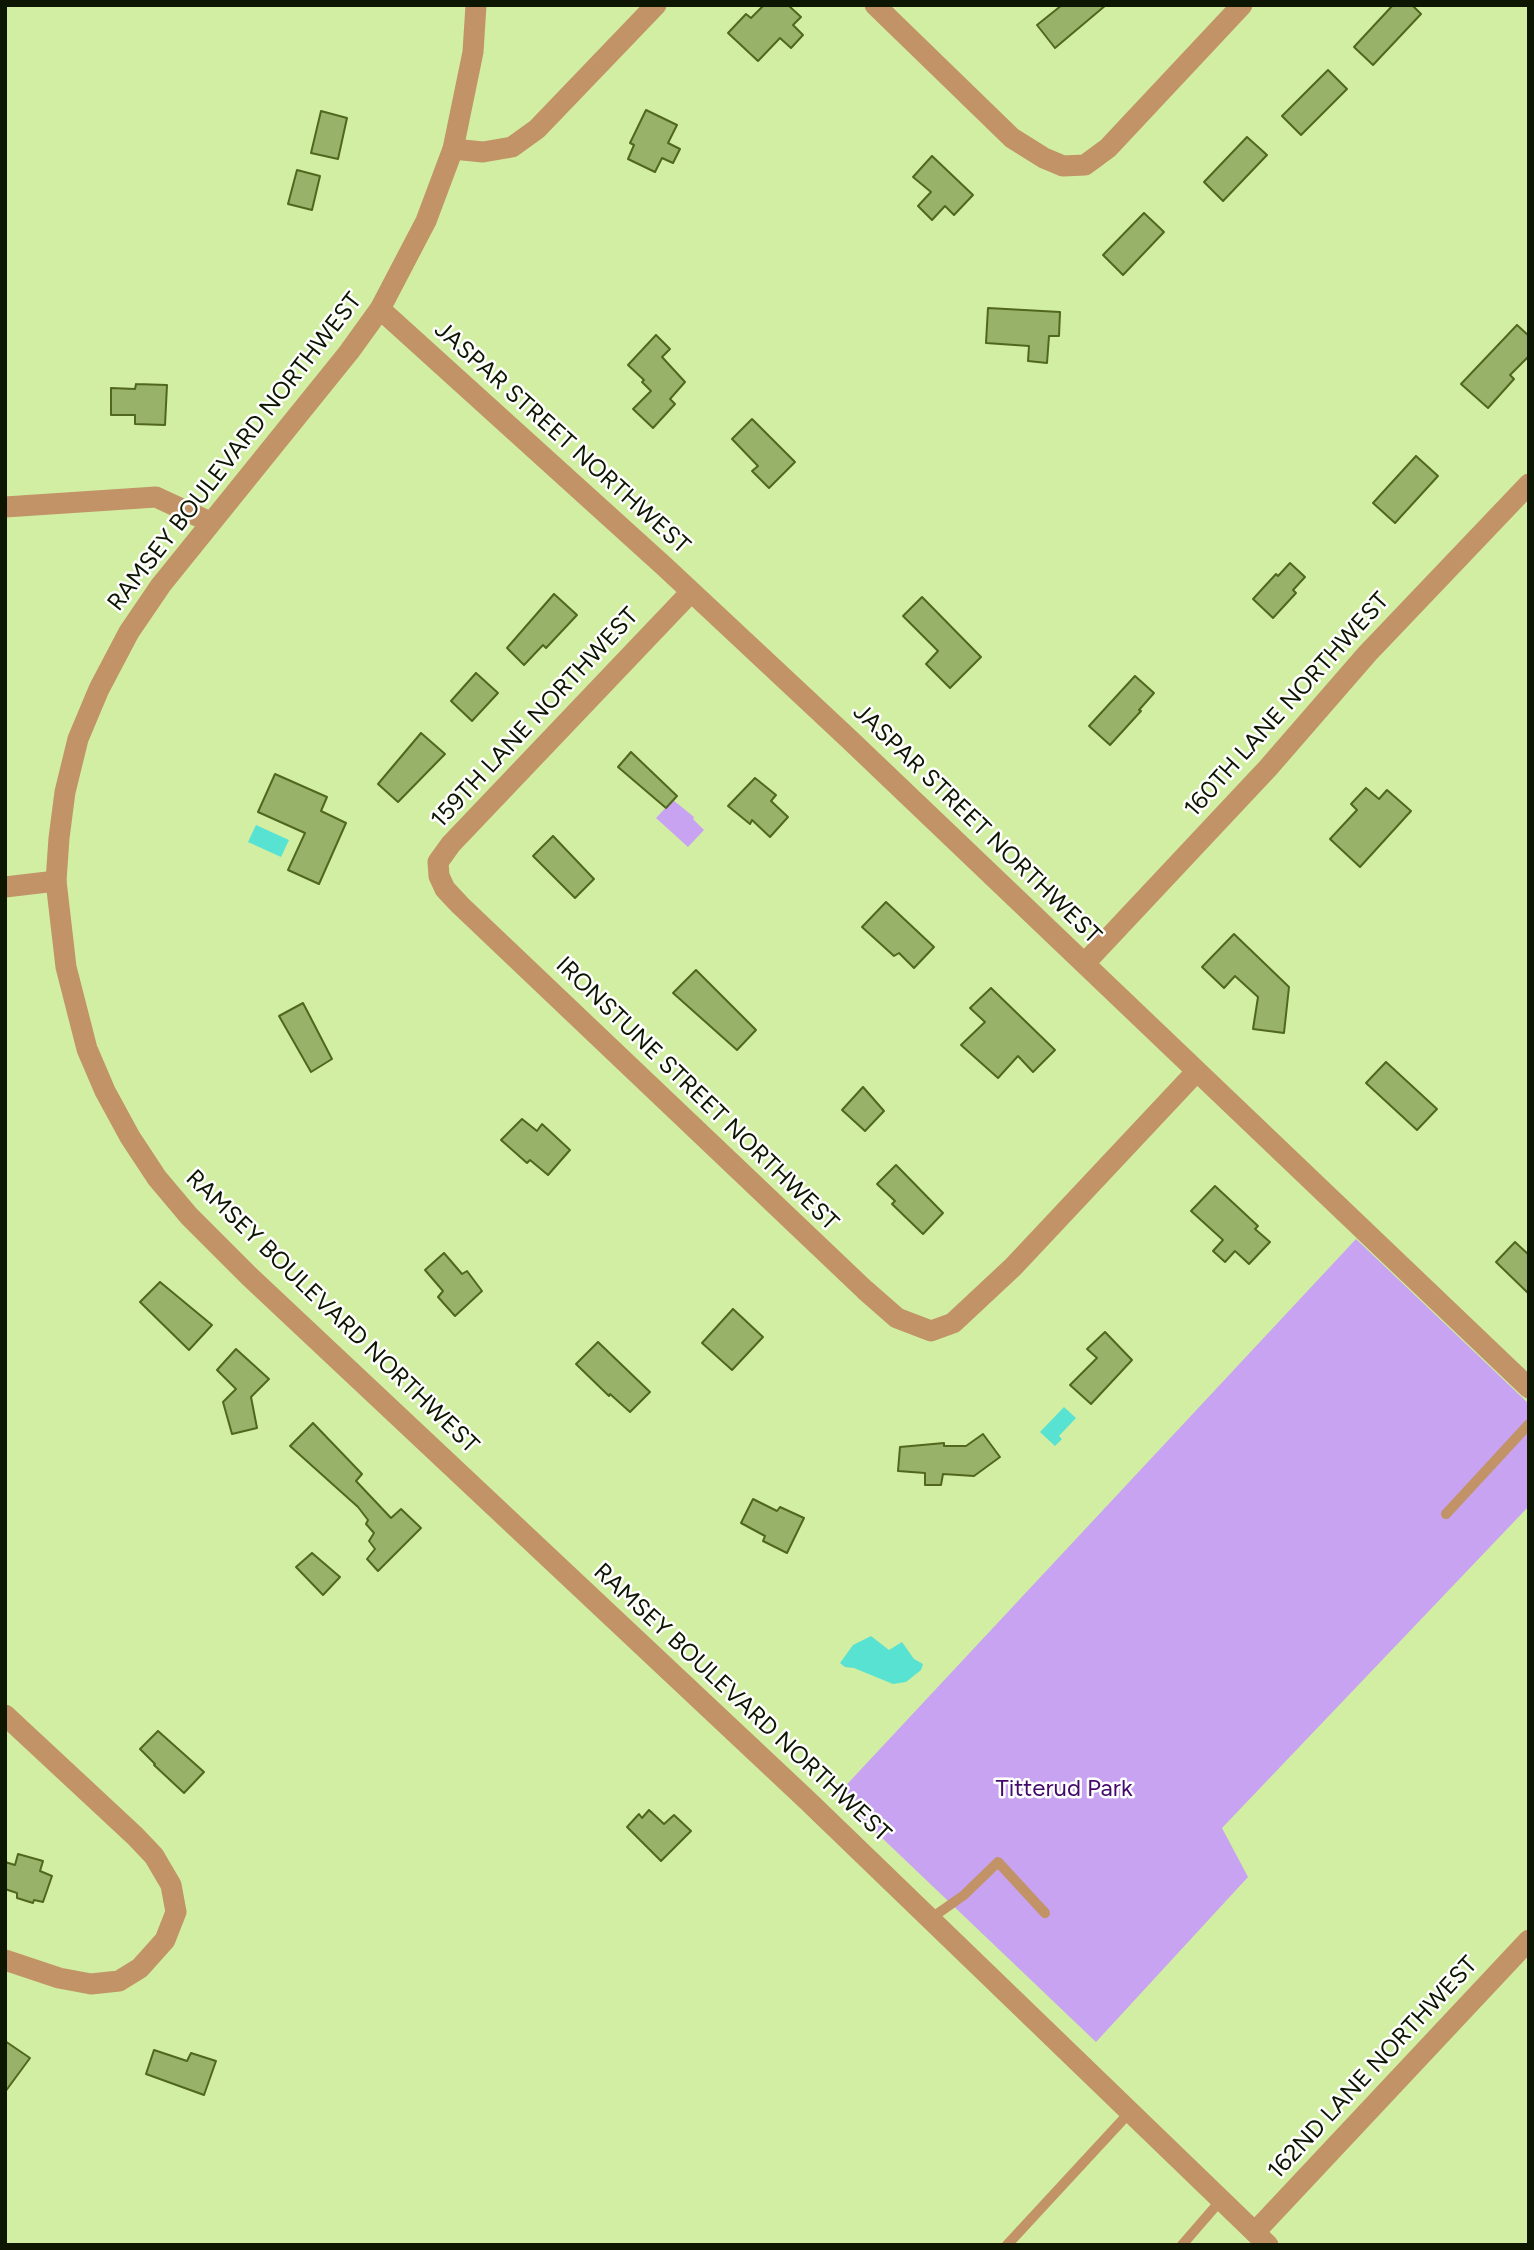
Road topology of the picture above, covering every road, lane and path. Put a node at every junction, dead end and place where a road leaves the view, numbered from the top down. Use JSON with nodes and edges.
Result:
{"nodes":[{"id":1,"x":476,"y":5,"type":"edge"},
{"id":2,"x":656,"y":5,"type":"edge"},
{"id":3,"x":876,"y":5,"type":"edge"},
{"id":4,"x":1242,"y":5,"type":"edge"},
{"id":5,"x":453,"y":149,"type":"junction"},
{"id":6,"x":380,"y":309,"type":"junction"},
{"id":7,"x":1529,"y":484,"type":"edge"},
{"id":8,"x":5,"y":507,"type":"edge"},
{"id":9,"x":211,"y":522,"type":"junction"},
{"id":10,"x":691,"y":592,"type":"junction"},
{"id":11,"x":56,"y":881,"type":"junction"},
{"id":12,"x":5,"y":887,"type":"edge"},
{"id":13,"x":444,"y":889,"type":"joint"},
{"id":14,"x":1085,"y":963,"type":"junction"},
{"id":15,"x":1197,"y":1070,"type":"junction"},
{"id":16,"x":1529,"y":1388,"type":"edge"},
{"id":17,"x":1529,"y":1424,"type":"edge"},
{"id":18,"x":1446,"y":1514,"type":"dead end"},
{"id":19,"x":5,"y":1715,"type":"edge"},
{"id":20,"x":1045,"y":1913,"type":"dead end"},
{"id":21,"x":930,"y":1919,"type":"junction"},
{"id":22,"x":1529,"y":1940,"type":"edge"},
{"id":23,"x":5,"y":1961,"type":"edge"},
{"id":24,"x":1130,"y":2112,"type":"junction"},
{"id":25,"x":1221,"y":2200,"type":"junction"},
{"id":26,"x":1262,"y":2238,"type":"edge"},
{"id":27,"x":1007,"y":2245,"type":"edge"},
{"id":28,"x":1182,"y":2245,"type":"edge"}],
"edges":[{"from":1,"to":5,"type":"street","name":"RAMSEY BOULEVARD NORTHWEST"},
{"from":2,"to":5,"type":"street"},
{"from":3,"to":4,"type":"street"},
{"from":5,"to":6,"type":"street","name":"RAMSEY BOULEVARD NORTHWEST"},
{"from":6,"to":9,"type":"street","name":"RAMSEY BOULEVARD NORTHWEST"},
{"from":6,"to":10,"type":"street","name":"JASPAR STREET NORTHWEST"},
{"from":7,"to":14,"type":"street","name":"160TH LANE NORTHWEST"},
{"from":8,"to":9,"type":"street"},
{"from":9,"to":11,"type":"street","name":"RAMSEY BOULEVARD NORTHWEST"},
{"from":10,"to":13,"type":"street","name":"159TH LANE NORTHWEST"},
{"from":10,"to":14,"type":"street","name":"JASPAR STREET NORTHWEST"},
{"from":11,"to":12,"type":"street"},
{"from":11,"to":21,"type":"street","name":"RAMSEY BOULEVARD NORTHWEST"},
{"from":13,"to":15,"type":"street","name":"IRONSTUNE STREET NORTHWEST"},
{"from":14,"to":15,"type":"street","name":"JASPAR STREET NORTHWEST"},
{"from":15,"to":16,"type":"street","name":"JASPAR STREET NORTHWEST"},
{"from":17,"to":18,"type":"lane"},
{"from":19,"to":23,"type":"street"},
{"from":20,"to":21,"type":"lane"},
{"from":21,"to":24,"type":"street","name":"RAMSEY BOULEVARD NORTHWEST"},
{"from":22,"to":26,"type":"street","name":"162ND LANE NORTHWEST"},
{"from":24,"to":25,"type":"street","name":"RAMSEY BOULEVARD NORTHWEST"},
{"from":24,"to":27,"type":"lane"},
{"from":25,"to":26,"type":"street","name":"RAMSEY BOULEVARD NORTHWEST"},
{"from":25,"to":28,"type":"lane"}]}
